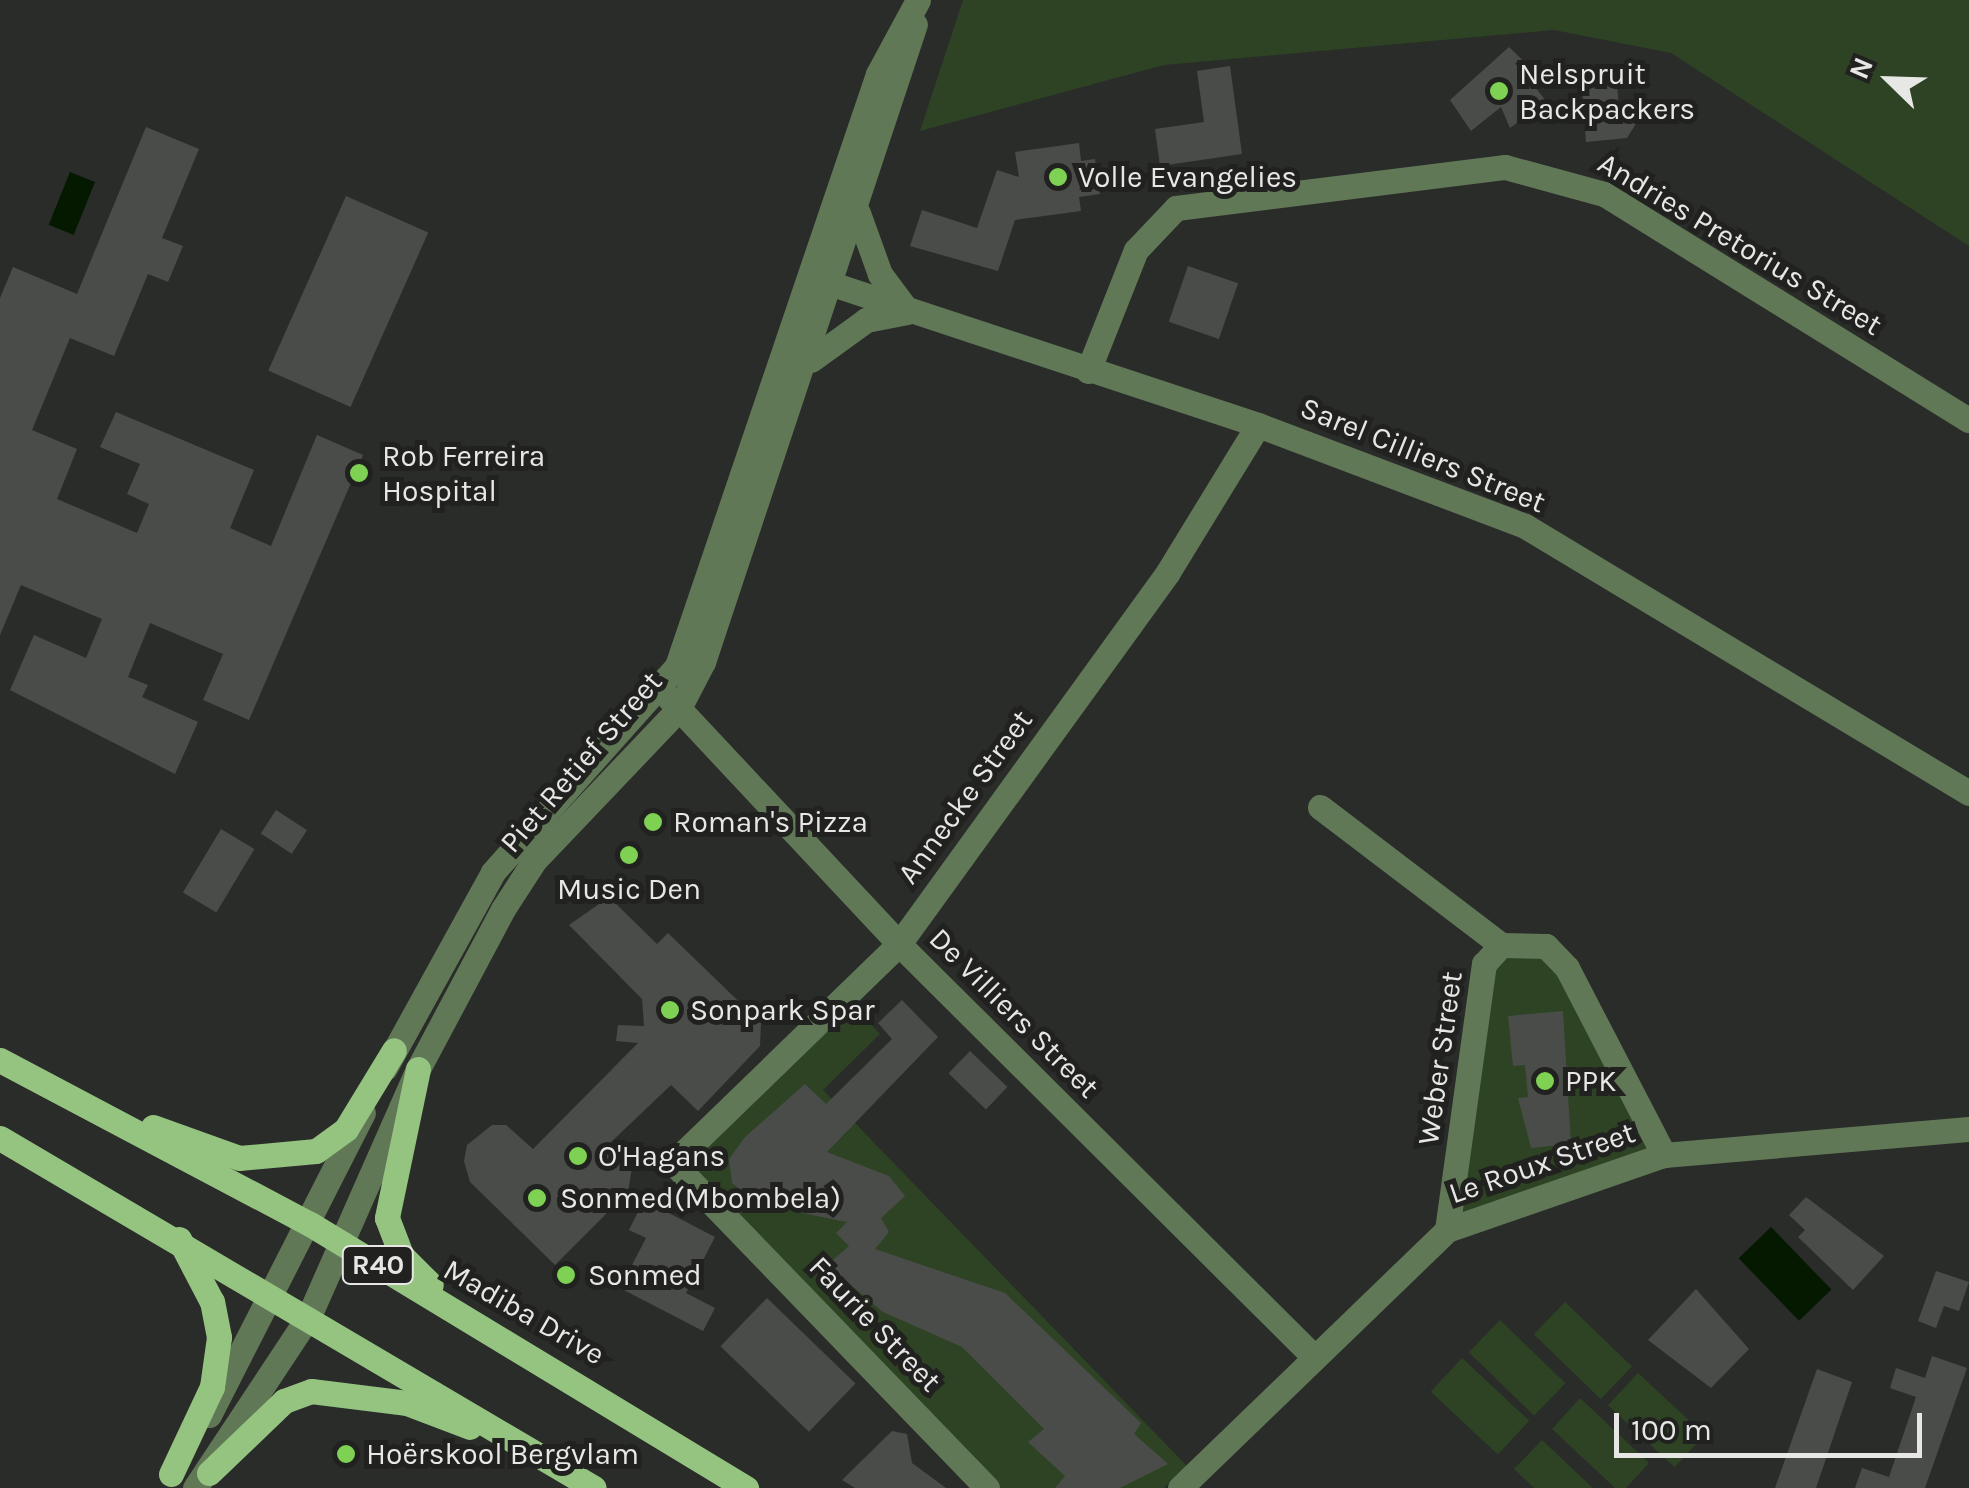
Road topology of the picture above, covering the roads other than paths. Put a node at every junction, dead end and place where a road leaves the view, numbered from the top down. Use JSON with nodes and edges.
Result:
{"nodes":[{"id":1,"x":919,"y":0,"type":"edge"},
{"id":2,"x":858,"y":213,"type":"junction"},
{"id":3,"x":806,"y":276,"type":"junction"},
{"id":4,"x":836,"y":284,"type":"junction"},
{"id":5,"x":909,"y":310,"type":"junction"},
{"id":6,"x":810,"y":361,"type":"junction"},
{"id":7,"x":1088,"y":371,"type":"junction"},
{"id":8,"x":1969,"y":420,"type":"edge"},
{"id":9,"x":1258,"y":425,"type":"junction"},
{"id":10,"x":662,"y":688,"type":"junction"},
{"id":11,"x":678,"y":710,"type":"junction"},
{"id":12,"x":1969,"y":794,"type":"edge"},
{"id":13,"x":1320,"y":807,"type":"dead end"},
{"id":14,"x":898,"y":944,"type":"junction"},
{"id":15,"x":1501,"y":945,"type":"junction"},
{"id":16,"x":394,"y":1050,"type":"junction"},
{"id":17,"x":0,"y":1060,"type":"edge"},
{"id":18,"x":418,"y":1069,"type":"junction"},
{"id":19,"x":50,"y":1088,"type":"junction"},
{"id":20,"x":1969,"y":1129,"type":"edge"},
{"id":21,"x":0,"y":1138,"type":"edge"},
{"id":22,"x":1664,"y":1154,"type":"junction"},
{"id":23,"x":672,"y":1163,"type":"joint"},
{"id":24,"x":310,"y":1224,"type":"junction"},
{"id":25,"x":1446,"y":1230,"type":"junction"},
{"id":26,"x":179,"y":1239,"type":"junction"},
{"id":27,"x":342,"y":1244,"type":"junction"},
{"id":28,"x":274,"y":1295,"type":"junction"},
{"id":29,"x":460,"y":1314,"type":"junction"},
{"id":30,"x":309,"y":1316,"type":"junction"},
{"id":31,"x":1312,"y":1355,"type":"junction"},
{"id":32,"x":530,"y":1450,"type":"junction"},
{"id":33,"x":167,"y":1481,"type":"edge"},
{"id":34,"x":202,"y":1481,"type":"edge"},
{"id":35,"x":594,"y":1488,"type":"edge"},
{"id":36,"x":746,"y":1488,"type":"edge"},
{"id":37,"x":987,"y":1488,"type":"edge"},
{"id":38,"x":1180,"y":1488,"type":"edge"}],
"edges":[{"from":1,"to":2,"type":"street","name":"Piet Retief Street"},
{"from":1,"to":3,"type":"street","name":"Piet Retief Street"},
{"from":2,"to":4,"type":"street","name":"Piet Retief Street"},
{"from":2,"to":5,"type":"street"},
{"from":3,"to":4,"type":"street","name":"Sarel Cilliers Street"},
{"from":3,"to":10,"type":"street","name":"Piet Retief Street"},
{"from":4,"to":5,"type":"street","name":"Sarel Cilliers Street"},
{"from":4,"to":6,"type":"street","name":"Piet Retief Street"},
{"from":5,"to":6,"type":"street"},
{"from":5,"to":7,"type":"street","name":"Sarel Cilliers Street"},
{"from":6,"to":11,"type":"street","name":"Piet Retief Street"},
{"from":7,"to":8,"type":"street","name":"Andries Pretorius Street"},
{"from":7,"to":9,"type":"street","name":"Sarel Cilliers Street"},
{"from":9,"to":12,"type":"street","name":"Sarel Cilliers Street"},
{"from":9,"to":14,"type":"street","name":"Annecke Street"},
{"from":10,"to":11,"type":"street","name":"De Villiers Street"},
{"from":10,"to":16,"type":"street","name":"Piet Retief Street"},
{"from":11,"to":14,"type":"street","name":"De Villiers Street"},
{"from":11,"to":18,"type":"street","name":"Piet Retief Street"},
{"from":13,"to":15,"type":"street"},
{"from":14,"to":23,"type":"street","name":"Annecke Street"},
{"from":14,"to":31,"type":"street","name":"De Villiers Street"},
{"from":15,"to":22,"type":"street","name":"Weber Street"},
{"from":15,"to":25,"type":"street","name":"Weber Street"},
{"from":16,"to":19,"type":"main road"},
{"from":16,"to":24,"type":"street","name":"Piet Retief Street"},
{"from":17,"to":19,"type":"main road","name":"Madiba Drive","number":"R40"},
{"from":18,"to":27,"type":"street","name":"Piet Retief Street"},
{"from":18,"to":29,"type":"main road"},
{"from":19,"to":24,"type":"main road","name":"Madiba Drive","number":"R40"},
{"from":20,"to":22,"type":"street","name":"Le Roux Street"},
{"from":21,"to":26,"type":"main road","number":"R40"},
{"from":22,"to":25,"type":"street","name":"Le Roux Street"},
{"from":23,"to":37,"type":"street","name":"Faurie Street"},
{"from":24,"to":27,"type":"main road","name":"Madiba Drive","number":"R40"},
{"from":24,"to":28,"type":"street","name":"Piet Retief Street"},
{"from":25,"to":31,"type":"street","name":"Le Roux Street"},
{"from":26,"to":28,"type":"main road","number":"R40"},
{"from":26,"to":33,"type":"main road"},
{"from":27,"to":29,"type":"main road","name":"Madiba Drive","number":"R40"},
{"from":27,"to":30,"type":"street","name":"Piet Retief Street"},
{"from":28,"to":30,"type":"main road","number":"R40"},
{"from":28,"to":33,"type":"street","name":"Piet Retief Street"},
{"from":29,"to":36,"type":"main road","name":"Madiba Drive","number":"R40"},
{"from":30,"to":32,"type":"main road","number":"R40"},
{"from":30,"to":34,"type":"street","name":"Piet Retief Street"},
{"from":31,"to":38,"type":"street","name":"Le Roux Street"},
{"from":32,"to":34,"type":"main road"},
{"from":32,"to":35,"type":"main road","number":"R40"}]}
